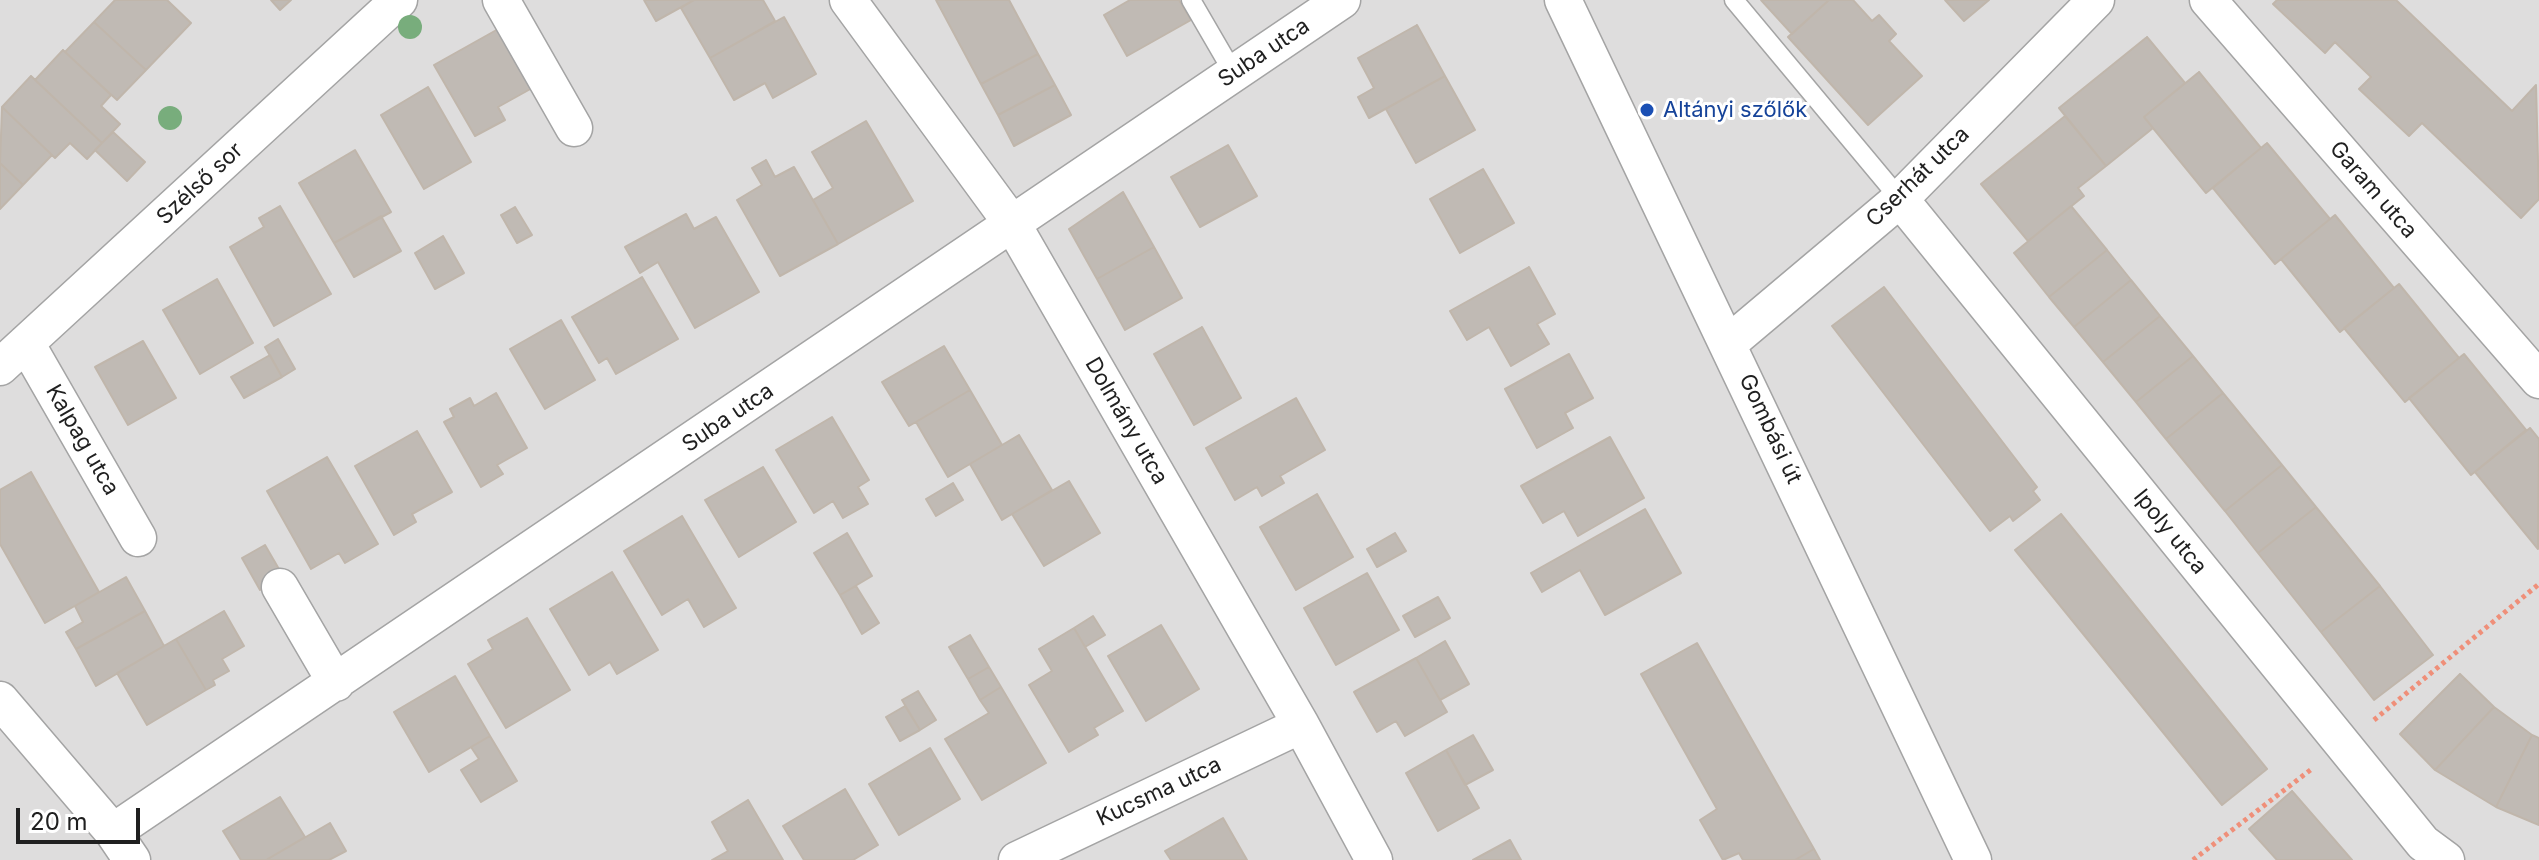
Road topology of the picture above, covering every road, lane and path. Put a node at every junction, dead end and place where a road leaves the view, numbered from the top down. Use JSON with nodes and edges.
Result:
{"nodes":[{"id":1,"x":399,"y":0,"type":"edge"},
{"id":2,"x":501,"y":0,"type":"edge"},
{"id":3,"x":848,"y":0,"type":"edge"},
{"id":4,"x":1191,"y":0,"type":"edge"},
{"id":5,"x":1342,"y":0,"type":"edge"},
{"id":6,"x":1563,"y":0,"type":"edge"},
{"id":7,"x":1734,"y":0,"type":"edge"},
{"id":8,"x":2096,"y":0,"type":"edge"},
{"id":9,"x":2208,"y":0,"type":"edge"},
{"id":10,"x":1234,"y":74,"type":"junction"},
{"id":11,"x":574,"y":128,"type":"dead end"},
{"id":12,"x":1900,"y":199,"type":"junction"},
{"id":13,"x":1013,"y":225,"type":"junction"},
{"id":14,"x":1729,"y":343,"type":"junction"},
{"id":15,"x":13,"y":355,"type":"edge"},
{"id":16,"x":2539,"y":380,"type":"edge"},
{"id":17,"x":138,"y":538,"type":"dead end"},
{"id":18,"x":2539,"y":584,"type":"edge"},
{"id":19,"x":280,"y":587,"type":"dead end"},
{"id":20,"x":336,"y":683,"type":"junction"},
{"id":21,"x":0,"y":700,"type":"edge"},
{"id":22,"x":1301,"y":725,"type":"junction"},
{"id":23,"x":2343,"y":745,"type":"junction"},
{"id":24,"x":122,"y":846,"type":"edge"},
{"id":25,"x":1017,"y":860,"type":"edge"},
{"id":26,"x":1374,"y":860,"type":"edge"},
{"id":27,"x":1973,"y":860,"type":"edge"},
{"id":28,"x":2193,"y":860,"type":"edge"},
{"id":29,"x":2446,"y":860,"type":"edge"}],
"edges":[{"from":1,"to":15,"type":"street","name":"Szélső sor"},
{"from":2,"to":11,"type":"street"},
{"from":3,"to":13,"type":"street","name":"Dolmány utca"},
{"from":4,"to":10,"type":"lane"},
{"from":5,"to":10,"type":"street","name":"Suba utca"},
{"from":6,"to":14,"type":"street","name":"Gombási út"},
{"from":7,"to":12,"type":"lane"},
{"from":8,"to":12,"type":"street","name":"Cserhát utca"},
{"from":9,"to":16,"type":"street","name":"Garam utca"},
{"from":10,"to":13,"type":"street","name":"Suba utca"},
{"from":12,"to":14,"type":"street","name":"Cserhát utca"},
{"from":12,"to":23,"type":"street","name":"Ipoly utca"},
{"from":13,"to":20,"type":"street","name":"Suba utca"},
{"from":13,"to":22,"type":"street","name":"Dolmány utca"},
{"from":14,"to":27,"type":"street","name":"Gombási út"},
{"from":15,"to":17,"type":"street","name":"Kalpag utca"},
{"from":18,"to":23,"type":"path"},
{"from":19,"to":20,"type":"street"},
{"from":20,"to":24,"type":"street","name":"Suba utca"},
{"from":21,"to":24,"type":"street"},
{"from":22,"to":25,"type":"street","name":"Kucsma utca"},
{"from":22,"to":26,"type":"street","name":"Dolmány utca"},
{"from":23,"to":28,"type":"path"},
{"from":23,"to":29,"type":"street","name":"Ipoly utca"}]}
